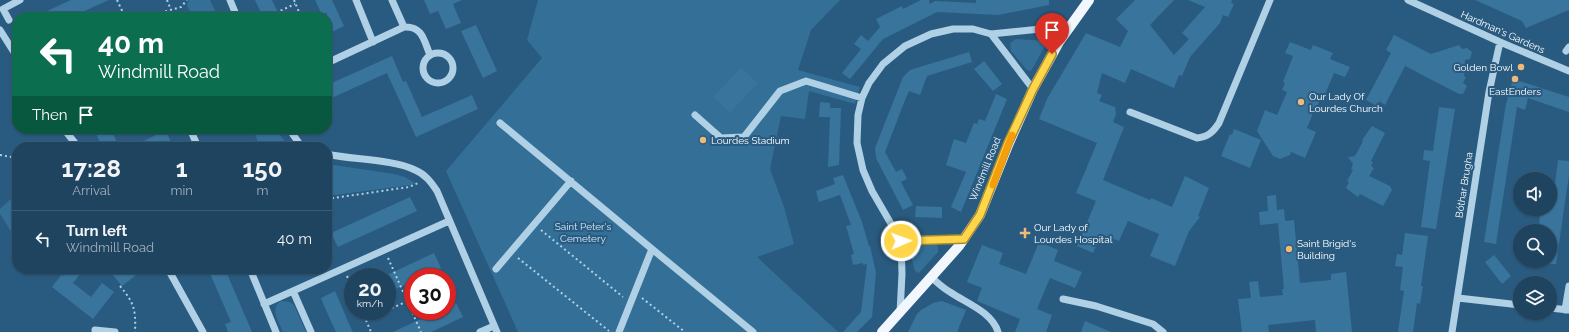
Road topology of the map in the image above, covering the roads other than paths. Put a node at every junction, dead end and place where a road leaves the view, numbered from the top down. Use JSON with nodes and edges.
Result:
{"nodes":[{"id":1,"x":20,"y":0,"type":"edge"},
{"id":2,"x":230,"y":0,"type":"edge"},
{"id":3,"x":356,"y":0,"type":"edge"},
{"id":4,"x":392,"y":0,"type":"edge"},
{"id":5,"x":1089,"y":0,"type":"edge"},
{"id":6,"x":1270,"y":0,"type":"edge"},
{"id":7,"x":1408,"y":0,"type":"edge"},
{"id":8,"x":235,"y":12,"type":"edge"},
{"id":9,"x":9,"y":20,"type":"dead end"},
{"id":10,"x":1070,"y":26,"type":"junction"},
{"id":11,"x":404,"y":27,"type":"junction"},
{"id":12,"x":0,"y":30,"type":"edge"},
{"id":13,"x":991,"y":34,"type":"junction"},
{"id":14,"x":373,"y":42,"type":"junction"},
{"id":15,"x":1500,"y":42,"type":"junction"},
{"id":16,"x":12,"y":49,"type":"edge"},
{"id":17,"x":430,"y":55,"type":"junction"},
{"id":18,"x":332,"y":61,"type":"edge"},
{"id":19,"x":1569,"y":71,"type":"edge"},
{"id":20,"x":1033,"y":89,"type":"junction"},
{"id":21,"x":862,"y":98,"type":"junction"},
{"id":22,"x":1130,"y":112,"type":"dead end"},
{"id":23,"x":695,"y":115,"type":"dead end"},
{"id":24,"x":500,"y":123,"type":"dead end"},
{"id":25,"x":68,"y":134,"type":"edge"},
{"id":26,"x":293,"y":134,"type":"edge"},
{"id":27,"x":74,"y":142,"type":"edge"},
{"id":28,"x":299,"y":142,"type":"edge"},
{"id":29,"x":332,"y":155,"type":"edge"},
{"id":30,"x":571,"y":181,"type":"junction"},
{"id":31,"x":449,"y":220,"type":"junction"},
{"id":32,"x":964,"y":239,"type":"junction"},
{"id":33,"x":901,"y":241,"type":"junction"},
{"id":34,"x":652,"y":249,"type":"junction"},
{"id":35,"x":496,"y":269,"type":"dead end"},
{"id":36,"x":332,"y":273,"type":"edge"},
{"id":37,"x":171,"y":274,"type":"edge"},
{"id":38,"x":252,"y":274,"type":"edge"},
{"id":39,"x":330,"y":274,"type":"edge"},
{"id":40,"x":932,"y":278,"type":"junction"},
{"id":41,"x":1569,"y":286,"type":"edge"},
{"id":42,"x":293,"y":290,"type":"junction"},
{"id":43,"x":1458,"y":298,"type":"junction"},
{"id":44,"x":1063,"y":299,"type":"dead end"},
{"id":45,"x":1513,"y":303,"type":"edge"},
{"id":46,"x":264,"y":304,"type":"junction"},
{"id":47,"x":1557,"y":309,"type":"edge"},
{"id":48,"x":1567,"y":310,"type":"edge"},
{"id":49,"x":900,"y":313,"type":"junction"},
{"id":50,"x":496,"y":329,"type":"edge"},
{"id":51,"x":95,"y":330,"type":"dead end"},
{"id":52,"x":201,"y":331,"type":"edge"},
{"id":53,"x":115,"y":332,"type":"edge"},
{"id":54,"x":276,"y":332,"type":"edge"},
{"id":55,"x":311,"y":332,"type":"edge"},
{"id":56,"x":480,"y":332,"type":"edge"},
{"id":57,"x":619,"y":332,"type":"edge"},
{"id":58,"x":753,"y":332,"type":"edge"},
{"id":59,"x":882,"y":332,"type":"edge"},
{"id":60,"x":998,"y":332,"type":"edge"},
{"id":61,"x":1163,"y":332,"type":"edge"},
{"id":62,"x":1452,"y":332,"type":"edge"}],
"edges":[{"from":1,"to":9,"type":"street"},
{"from":2,"to":8,"type":"street"},
{"from":3,"to":14,"type":"street"},
{"from":4,"to":11,"type":"street"},
{"from":5,"to":10,"type":"main road","name":"Windmill Road"},
{"from":6,"to":22,"type":"street"},
{"from":7,"to":15,"type":"street","name":"Hardman's Gardens"},
{"from":10,"to":13,"type":"street"},
{"from":10,"to":20,"type":"main road","name":"Windmill Road"},
{"from":11,"to":14,"type":"street"},
{"from":11,"to":17,"type":"street"},
{"from":12,"to":16,"type":"street"},
{"from":13,"to":20,"type":"street"},
{"from":13,"to":21,"type":"street"},
{"from":14,"to":18,"type":"street"},
{"from":15,"to":19,"type":"street","name":"Hardman's Gardens"},
{"from":15,"to":43,"type":"street","name":"Bóthar Brugha"},
{"from":17,"to":17,"type":"street"},
{"from":20,"to":32,"type":"main road","name":"Windmill Road"},
{"from":21,"to":23,"type":"street"},
{"from":21,"to":33,"type":"street"},
{"from":24,"to":30,"type":"street"},
{"from":25,"to":27,"type":"street"},
{"from":26,"to":28,"type":"street"},
{"from":29,"to":31,"type":"street"},
{"from":30,"to":34,"type":"street"},
{"from":30,"to":35,"type":"street"},
{"from":31,"to":36,"type":"street"},
{"from":31,"to":50,"type":"street"},
{"from":32,"to":33,"type":"street"},
{"from":32,"to":40,"type":"main road","name":"Windmill Road"},
{"from":33,"to":49,"type":"street"},
{"from":34,"to":57,"type":"street"},
{"from":34,"to":58,"type":"street"},
{"from":37,"to":52,"type":"street"},
{"from":38,"to":46,"type":"street"},
{"from":39,"to":42,"type":"street"},
{"from":40,"to":49,"type":"main road","name":"Windmill Road"},
{"from":40,"to":60,"type":"street"},
{"from":41,"to":48,"type":"street"},
{"from":42,"to":46,"type":"street"},
{"from":42,"to":55,"type":"street"},
{"from":43,"to":45,"type":"street"},
{"from":43,"to":62,"type":"street","name":"Bóthar Brugha"},
{"from":44,"to":61,"type":"street"},
{"from":46,"to":54,"type":"street"},
{"from":47,"to":48,"type":"street"},
{"from":49,"to":59,"type":"main road","name":"Windmill Road"},
{"from":50,"to":56,"type":"street"},
{"from":51,"to":53,"type":"street"}]}
